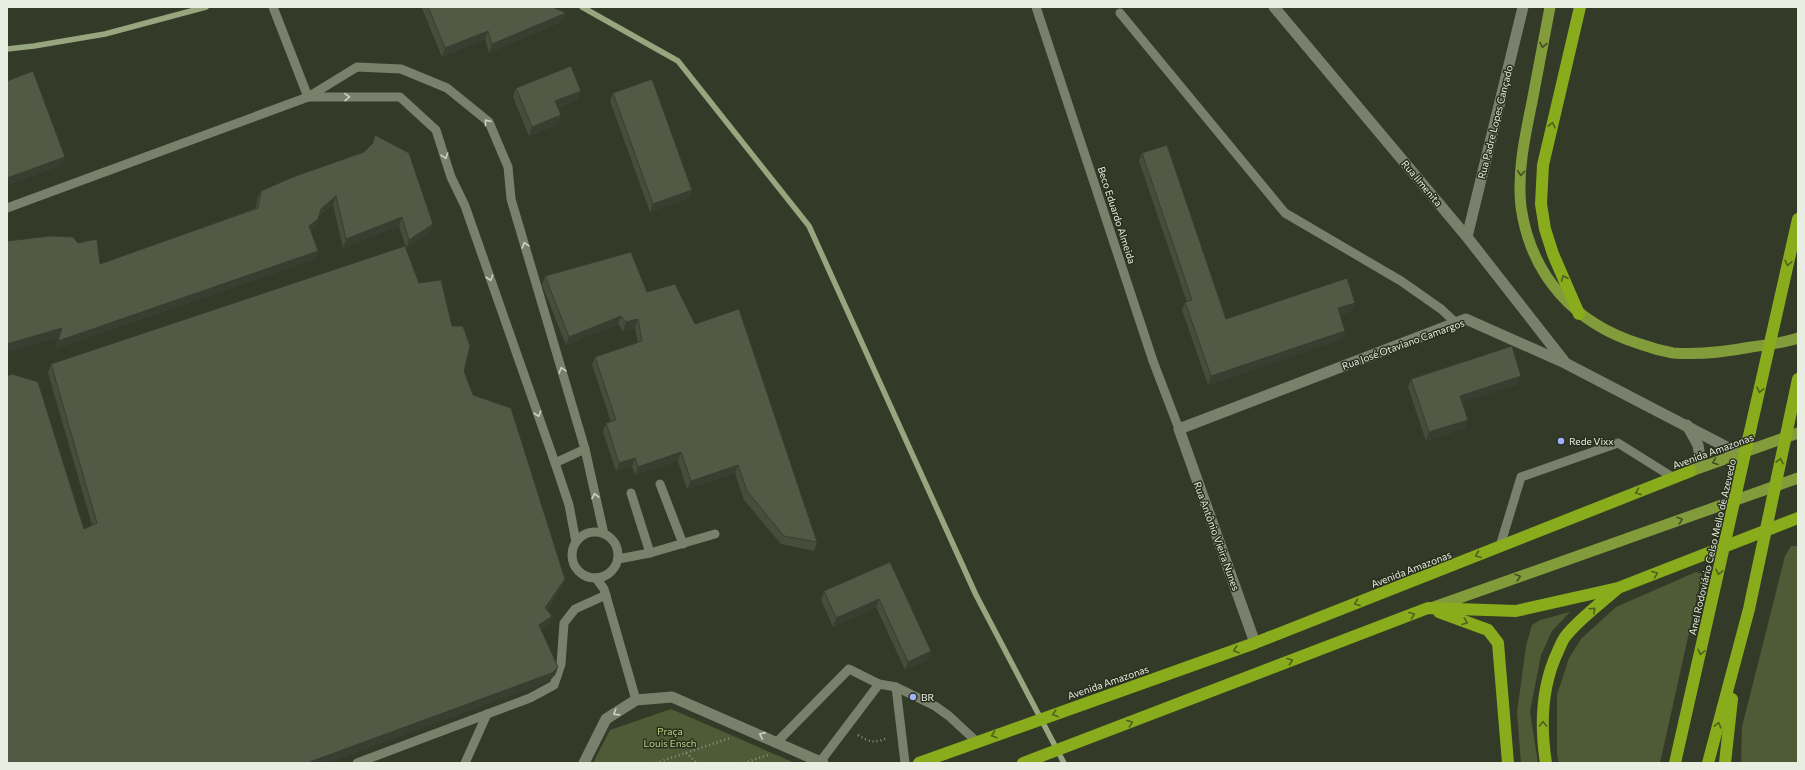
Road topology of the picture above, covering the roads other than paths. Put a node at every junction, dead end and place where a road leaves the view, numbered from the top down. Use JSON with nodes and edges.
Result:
{"nodes":[{"id":1,"x":273,"y":7,"type":"edge"},
{"id":2,"x":1036,"y":7,"type":"edge"},
{"id":3,"x":1274,"y":7,"type":"edge"},
{"id":4,"x":1523,"y":7,"type":"edge"},
{"id":5,"x":1550,"y":7,"type":"edge"},
{"id":6,"x":1580,"y":7,"type":"edge"},
{"id":7,"x":1120,"y":13,"type":"dead end"},
{"id":8,"x":308,"y":98,"type":"junction"},
{"id":9,"x":7,"y":208,"type":"edge"},
{"id":10,"x":1798,"y":222,"type":"edge"},
{"id":11,"x":1467,"y":237,"type":"junction"},
{"id":12,"x":1579,"y":314,"type":"junction"},
{"id":13,"x":1456,"y":323,"type":"junction"},
{"id":14,"x":1798,"y":338,"type":"edge"},
{"id":15,"x":1565,"y":363,"type":"junction"},
{"id":16,"x":1798,"y":379,"type":"edge"},
{"id":17,"x":1687,"y":425,"type":"junction"},
{"id":18,"x":1179,"y":429,"type":"junction"},
{"id":19,"x":1798,"y":433,"type":"edge"},
{"id":20,"x":585,"y":449,"type":"junction"},
{"id":21,"x":1740,"y":454,"type":"junction"},
{"id":22,"x":555,"y":463,"type":"junction"},
{"id":23,"x":1691,"y":471,"type":"junction"},
{"id":24,"x":1674,"y":478,"type":"junction"},
{"id":25,"x":1798,"y":478,"type":"edge"},
{"id":26,"x":660,"y":484,"type":"dead end"},
{"id":27,"x":631,"y":493,"type":"dead end"},
{"id":28,"x":1797,"y":519,"type":"edge"},
{"id":29,"x":604,"y":534,"type":"junction"},
{"id":30,"x":715,"y":534,"type":"dead end"},
{"id":31,"x":576,"y":542,"type":"junction"},
{"id":32,"x":683,"y":544,"type":"junction"},
{"id":33,"x":1500,"y":546,"type":"junction"},
{"id":34,"x":650,"y":553,"type":"junction"},
{"id":35,"x":618,"y":559,"type":"junction"},
{"id":36,"x":596,"y":578,"type":"junction"},
{"id":37,"x":1618,"y":588,"type":"junction"},
{"id":38,"x":606,"y":595,"type":"junction"},
{"id":39,"x":1428,"y":608,"type":"junction"},
{"id":40,"x":1742,"y":637,"type":"junction"},
{"id":41,"x":1255,"y":643,"type":"junction"},
{"id":42,"x":879,"y":684,"type":"junction"},
{"id":43,"x":896,"y":687,"type":"junction"},
{"id":44,"x":636,"y":700,"type":"junction"},
{"id":45,"x":487,"y":714,"type":"junction"},
{"id":46,"x":976,"y":741,"type":"junction"},
{"id":47,"x":777,"y":742,"type":"junction"},
{"id":48,"x":821,"y":762,"type":"edge"},
{"id":49,"x":357,"y":763,"type":"edge"},
{"id":50,"x":465,"y":763,"type":"edge"},
{"id":51,"x":584,"y":763,"type":"edge"},
{"id":52,"x":905,"y":763,"type":"edge"},
{"id":53,"x":919,"y":763,"type":"edge"},
{"id":54,"x":1023,"y":763,"type":"edge"},
{"id":55,"x":1508,"y":763,"type":"edge"},
{"id":56,"x":1546,"y":763,"type":"edge"},
{"id":57,"x":1675,"y":763,"type":"edge"},
{"id":58,"x":1708,"y":763,"type":"edge"},
{"id":59,"x":1725,"y":763,"type":"edge"}],
"edges":[{"from":1,"to":8,"type":"lane"},
{"from":2,"to":18,"type":"lane","name":"Beco Eduardo Almeida"},
{"from":3,"to":11,"type":"street","name":"Rua Ilmenita"},
{"from":4,"to":11,"type":"street","name":"Rua Padre Lopes Cançado"},
{"from":5,"to":12,"type":"main road","one_way":true},
{"from":12,"to":6,"type":"highway","one_way":true},
{"from":7,"to":13,"type":"lane"},
{"from":8,"to":9,"type":"lane"},
{"from":20,"to":8,"type":"lane","one_way":true},
{"from":8,"to":22,"type":"lane","one_way":true},
{"from":10,"to":57,"type":"highway","name":"Anel Rodoviário Celso Mello de Azevedo","one_way":true},
{"from":11,"to":15,"type":"street","name":"Rua Ilmenita"},
{"from":12,"to":14,"type":"main road"},
{"from":13,"to":15,"type":"street","name":"Rua José Otaviano Camargos"},
{"from":13,"to":18,"type":"street","name":"Rua José Otaviano Camargos"},
{"from":15,"to":17,"type":"street","name":"Rua José Otaviano Camargos"},
{"from":40,"to":16,"type":"highway","one_way":true},
{"from":17,"to":21,"type":"street","name":"Rua José Otaviano Camargos"},
{"from":17,"to":23,"type":"street"},
{"from":18,"to":41,"type":"street","name":"Rua Antônio Vieira Nunes"},
{"from":19,"to":21,"type":"main road","name":"Avenida Amazonas"},
{"from":20,"to":22,"type":"lane"},
{"from":29,"to":20,"type":"lane","one_way":true},
{"from":21,"to":23,"type":"main road","name":"Avenida Amazonas","one_way":true},
{"from":22,"to":31,"type":"lane"},
{"from":23,"to":24,"type":"highway","name":"Avenida Amazonas"},
{"from":24,"to":33,"type":"highway","name":"Avenida Amazonas","one_way":true},
{"from":24,"to":33,"type":"lane"},
{"from":39,"to":25,"type":"main road","one_way":true},
{"from":26,"to":32,"type":"lane"},
{"from":27,"to":34,"type":"lane"},
{"from":37,"to":28,"type":"highway","one_way":true},
{"from":29,"to":31,"type":"lane"},
{"from":29,"to":35,"type":"lane"},
{"from":30,"to":32,"type":"lane"},
{"from":31,"to":36,"type":"lane"},
{"from":32,"to":34,"type":"lane"},
{"from":33,"to":41,"type":"highway","name":"Avenida Amazonas","one_way":true},
{"from":34,"to":35,"type":"lane"},
{"from":35,"to":36,"type":"lane"},
{"from":36,"to":38,"type":"lane"},
{"from":37,"to":39,"type":"highway"},
{"from":56,"to":37,"type":"highway","one_way":true},
{"from":38,"to":44,"type":"lane"},
{"from":38,"to":45,"type":"lane"},
{"from":54,"to":39,"type":"highway","one_way":true},
{"from":39,"to":55,"type":"highway","one_way":true},
{"from":58,"to":40,"type":"highway","one_way":true},
{"from":40,"to":59,"type":"highway"},
{"from":41,"to":46,"type":"highway","name":"Avenida Amazonas","one_way":true},
{"from":42,"to":43,"type":"lane"},
{"from":42,"to":47,"type":"lane"},
{"from":42,"to":48,"type":"lane"},
{"from":43,"to":46,"type":"lane"},
{"from":43,"to":52,"type":"lane"},
{"from":47,"to":44,"type":"street","one_way":true},
{"from":44,"to":51,"type":"street","one_way":true},
{"from":45,"to":49,"type":"lane"},
{"from":45,"to":50,"type":"lane"},
{"from":46,"to":53,"type":"highway","name":"Avenida Amazonas"},
{"from":47,"to":48,"type":"street"}]}
